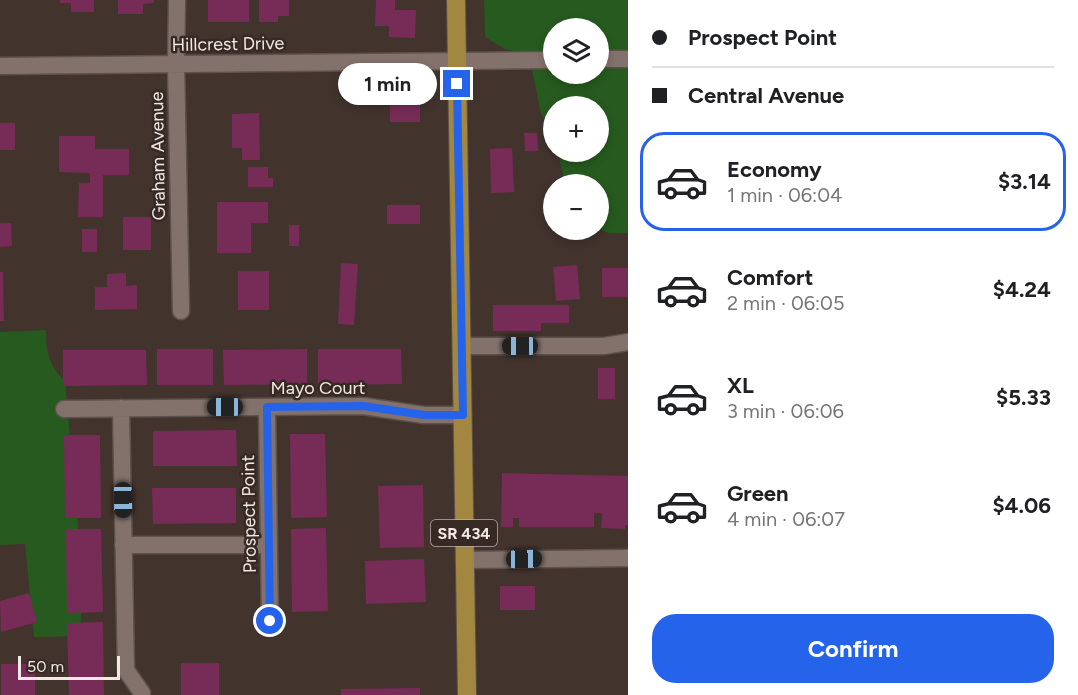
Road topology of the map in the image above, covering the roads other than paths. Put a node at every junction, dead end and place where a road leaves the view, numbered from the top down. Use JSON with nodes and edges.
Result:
{"nodes":[{"id":1,"x":177,"y":0,"type":"edge"},
{"id":2,"x":456,"y":0,"type":"edge"},
{"id":3,"x":609,"y":59,"type":"edge"},
{"id":4,"x":628,"y":59,"type":"edge"},
{"id":5,"x":543,"y":60,"type":"edge"},
{"id":6,"x":457,"y":61,"type":"junction"},
{"id":7,"x":176,"y":64,"type":"junction"},
{"id":8,"x":0,"y":66,"type":"edge"},
{"id":9,"x":181,"y":311,"type":"dead end"},
{"id":10,"x":628,"y":342,"type":"edge"},
{"id":11,"x":462,"y":346,"type":"junction"},
{"id":12,"x":267,"y":407,"type":"junction"},
{"id":13,"x":121,"y":408,"type":"junction"},
{"id":14,"x":64,"y":409,"type":"dead end"},
{"id":15,"x":463,"y":424,"type":"junction"},
{"id":16,"x":123,"y":545,"type":"junction"},
{"id":17,"x":269,"y":545,"type":"junction"},
{"id":18,"x":628,"y":558,"type":"edge"},
{"id":19,"x":464,"y":560,"type":"junction"},
{"id":20,"x":270,"y":621,"type":"dead end"},
{"id":21,"x":142,"y":693,"type":"dead end"},
{"id":22,"x":467,"y":695,"type":"edge"}],
"edges":[{"from":1,"to":7,"type":"street","name":"Graham Avenue"},
{"from":2,"to":6,"type":"main road","number":"SR 434"},
{"from":3,"to":4,"type":"street"},
{"from":5,"to":6,"type":"street","name":"Hillcrest Drive"},
{"from":6,"to":7,"type":"street","name":"Hillcrest Drive"},
{"from":6,"to":11,"type":"main road","number":"SR 434"},
{"from":7,"to":8,"type":"street","name":"Hillcrest Drive"},
{"from":7,"to":9,"type":"street","name":"Graham Avenue"},
{"from":10,"to":11,"type":"street"},
{"from":11,"to":15,"type":"main road","number":"SR 434"},
{"from":12,"to":13,"type":"street","name":"Mayo Court"},
{"from":12,"to":15,"type":"street","name":"Mayo Court"},
{"from":12,"to":17,"type":"street","name":"Prospect Point"},
{"from":13,"to":14,"type":"street","name":"Mayo Court"},
{"from":13,"to":16,"type":"street"},
{"from":15,"to":19,"type":"main road","number":"SR 434"},
{"from":16,"to":17,"type":"street"},
{"from":16,"to":21,"type":"street"},
{"from":17,"to":20,"type":"street","name":"Prospect Point"},
{"from":18,"to":19,"type":"street"},
{"from":19,"to":22,"type":"main road","number":"SR 434"}]}
